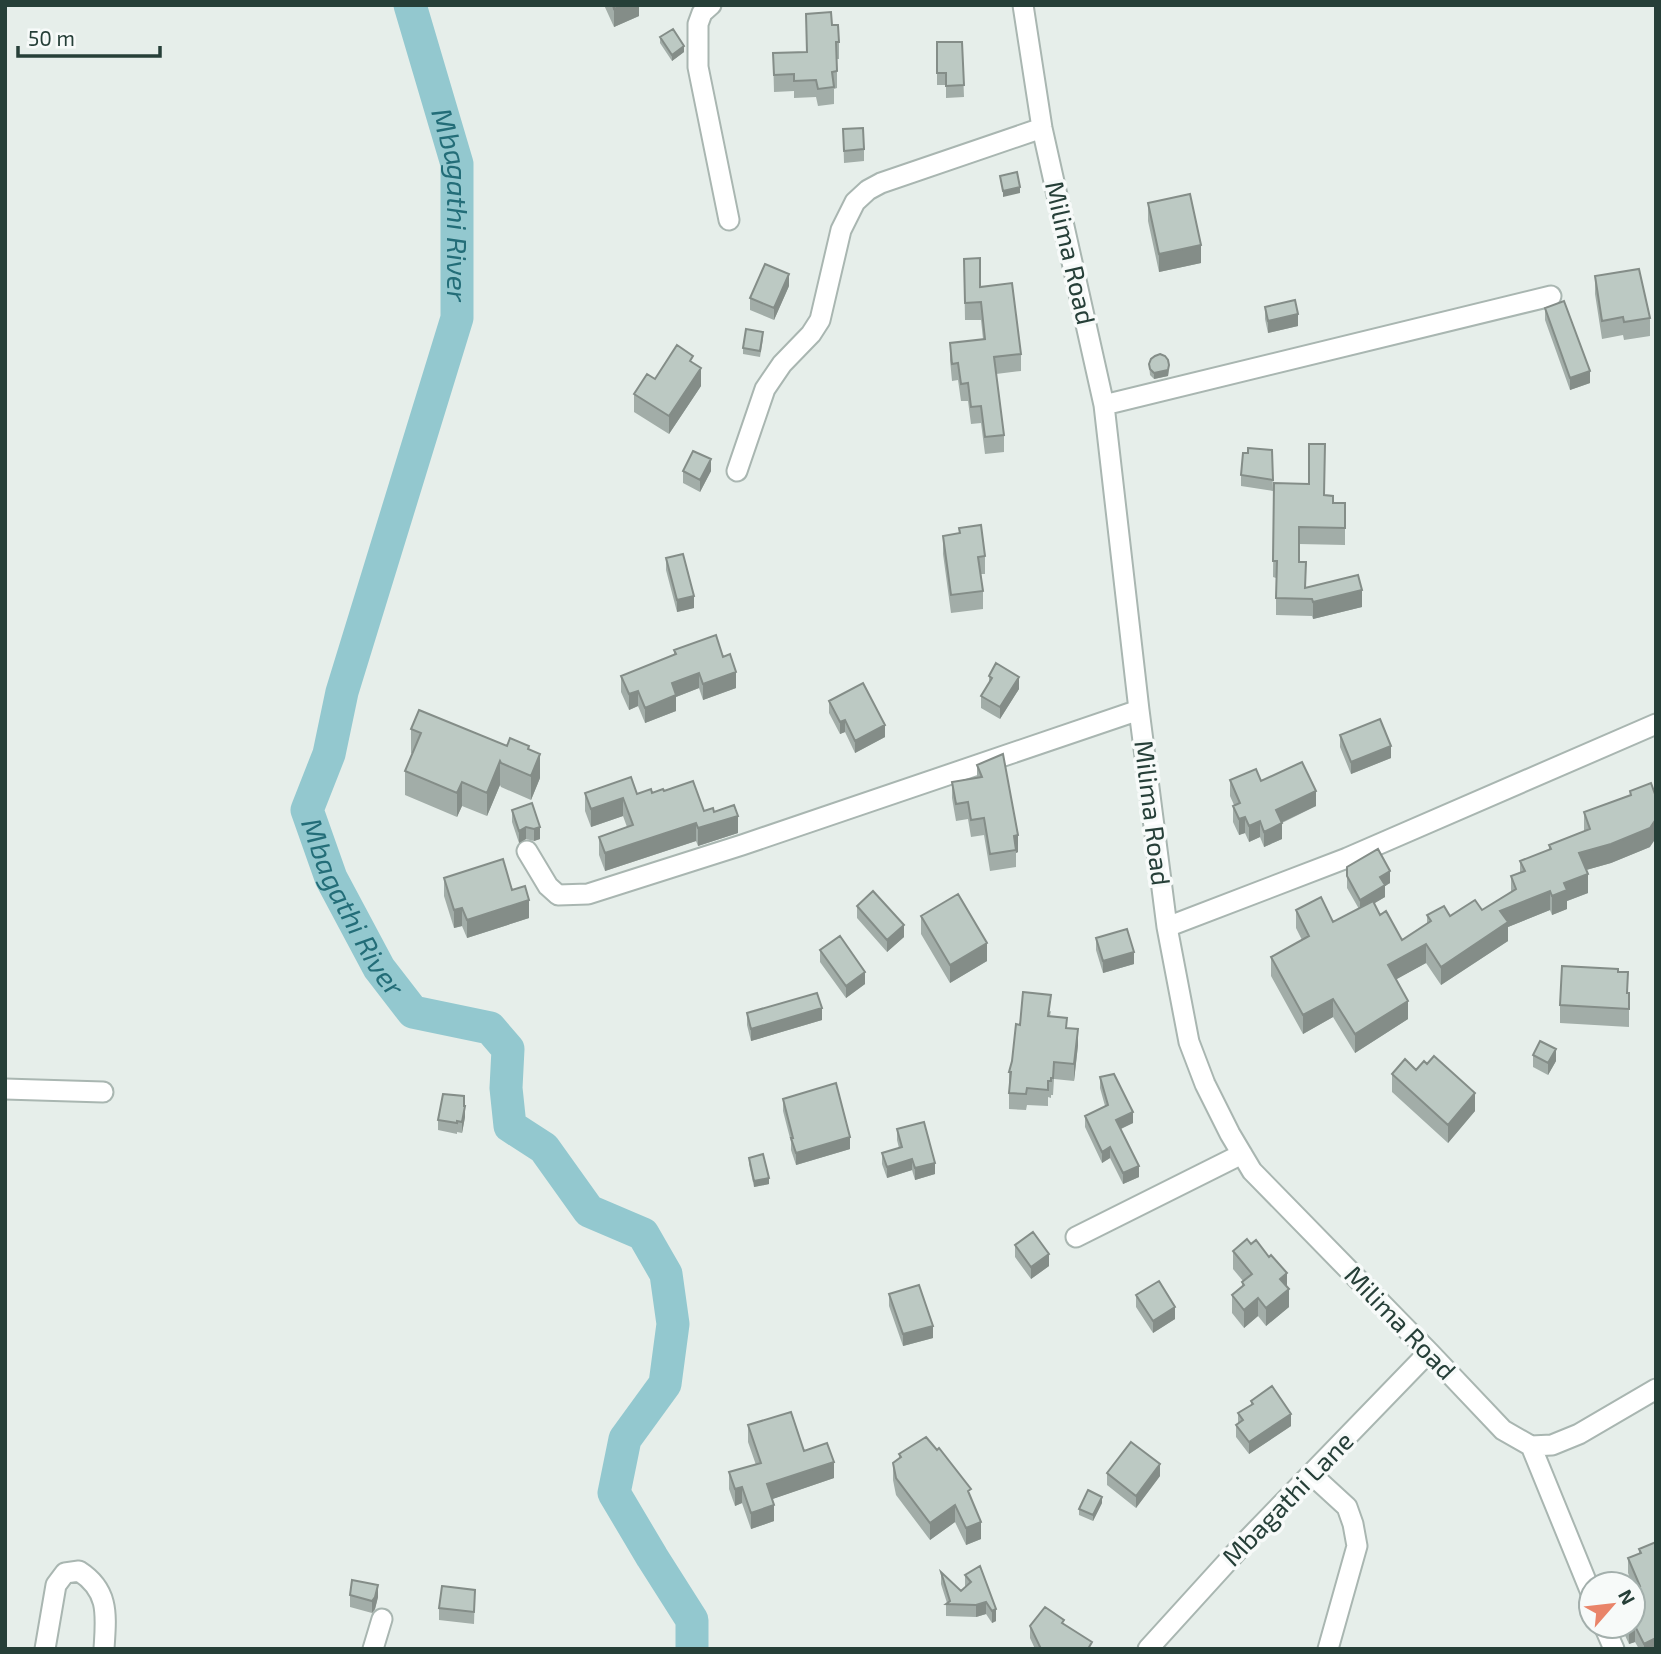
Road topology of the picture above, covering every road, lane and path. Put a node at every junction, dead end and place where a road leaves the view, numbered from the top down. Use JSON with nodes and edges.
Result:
{"nodes":[{"id":1,"x":712,"y":5,"type":"edge"},
{"id":2,"x":1024,"y":5,"type":"edge"},
{"id":3,"x":1042,"y":128,"type":"junction"},
{"id":4,"x":729,"y":220,"type":"dead end"},
{"id":5,"x":1551,"y":296,"type":"dead end"},
{"id":6,"x":1104,"y":405,"type":"junction"},
{"id":7,"x":737,"y":471,"type":"dead end"},
{"id":8,"x":1139,"y":710,"type":"junction"},
{"id":9,"x":1656,"y":724,"type":"edge"},
{"id":10,"x":527,"y":851,"type":"dead end"},
{"id":11,"x":1167,"y":927,"type":"junction"},
{"id":12,"x":5,"y":1089,"type":"edge"},
{"id":13,"x":103,"y":1092,"type":"dead end"},
{"id":14,"x":1242,"y":1154,"type":"junction"},
{"id":15,"x":1076,"y":1237,"type":"dead end"},
{"id":16,"x":1429,"y":1352,"type":"junction"},
{"id":17,"x":1656,"y":1389,"type":"edge"},
{"id":18,"x":1531,"y":1446,"type":"junction"},
{"id":19,"x":1311,"y":1474,"type":"junction"},
{"id":20,"x":1582,"y":1570,"type":"edge"},
{"id":21,"x":382,"y":1619,"type":"dead end"},
{"id":22,"x":45,"y":1649,"type":"edge"},
{"id":23,"x":104,"y":1649,"type":"edge"},
{"id":24,"x":373,"y":1649,"type":"edge"},
{"id":25,"x":1148,"y":1649,"type":"edge"},
{"id":26,"x":1328,"y":1649,"type":"edge"}],
"edges":[{"from":1,"to":4,"type":"street"},
{"from":2,"to":3,"type":"street","name":"Milima Road"},
{"from":3,"to":6,"type":"street","name":"Milima Road"},
{"from":3,"to":7,"type":"street"},
{"from":5,"to":6,"type":"street"},
{"from":6,"to":8,"type":"street","name":"Milima Road"},
{"from":8,"to":10,"type":"street"},
{"from":8,"to":11,"type":"street","name":"Milima Road"},
{"from":9,"to":11,"type":"street"},
{"from":11,"to":14,"type":"street","name":"Milima Road"},
{"from":12,"to":13,"type":"street"},
{"from":14,"to":15,"type":"street"},
{"from":14,"to":16,"type":"street","name":"Milima Road"},
{"from":16,"to":18,"type":"street","name":"Milima Road"},
{"from":16,"to":19,"type":"street","name":"Mbagathi Lane"},
{"from":17,"to":18,"type":"street"},
{"from":18,"to":20,"type":"street"},
{"from":19,"to":25,"type":"street","name":"Mbagathi Lane"},
{"from":19,"to":26,"type":"street"},
{"from":21,"to":24,"type":"street"},
{"from":22,"to":23,"type":"street"}]}
